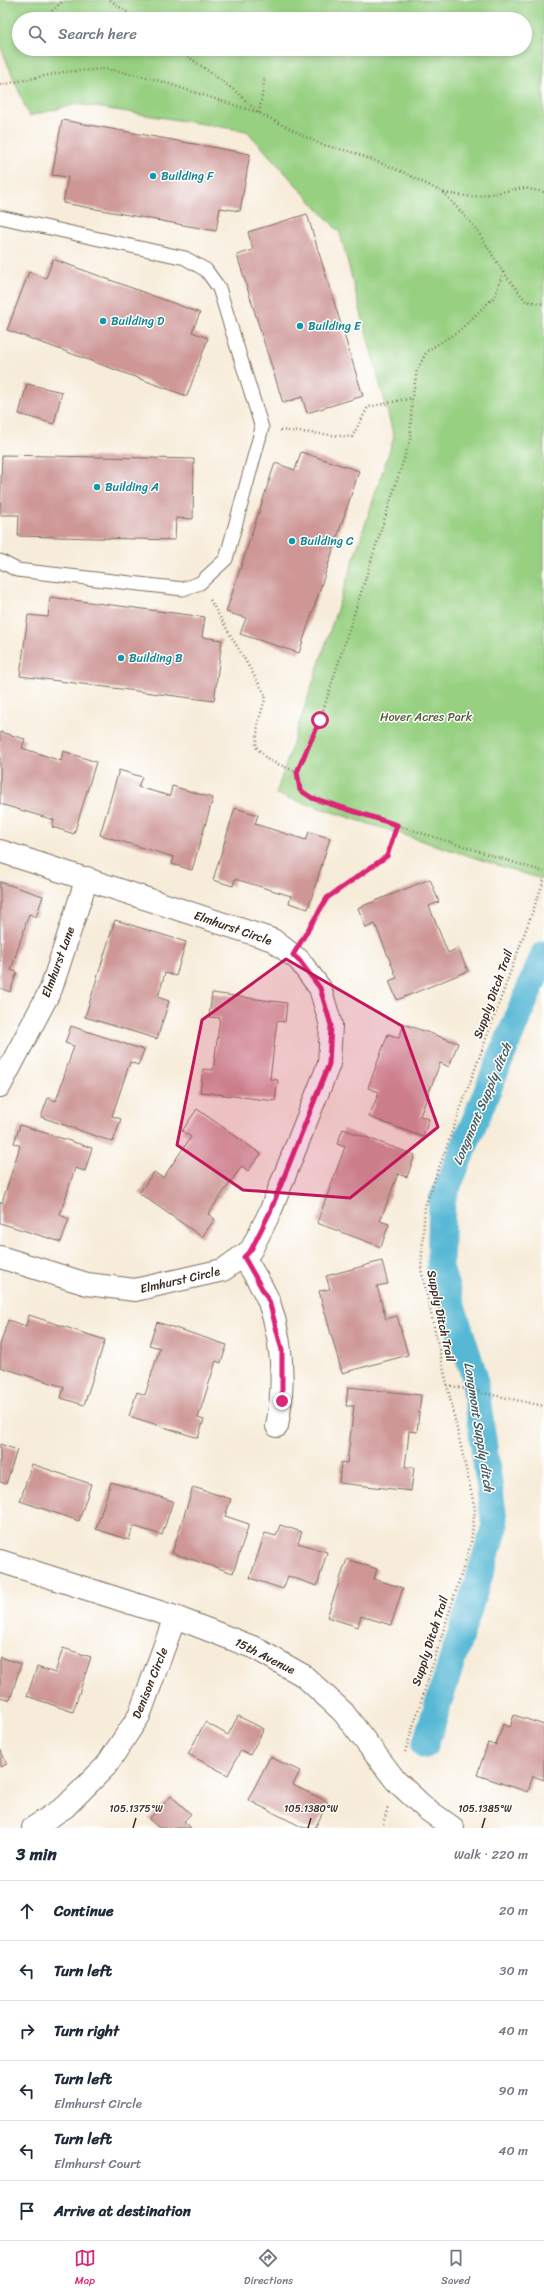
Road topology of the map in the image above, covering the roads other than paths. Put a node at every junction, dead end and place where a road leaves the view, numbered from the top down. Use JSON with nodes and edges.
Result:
{"nodes":[{"id":1,"x":0,"y":217,"type":"edge"},
{"id":2,"x":0,"y":560,"type":"edge"},
{"id":3,"x":0,"y":851,"type":"edge"},
{"id":4,"x":87,"y":878,"type":"junction"},
{"id":5,"x":0,"y":1086,"type":"edge"},
{"id":6,"x":0,"y":1257,"type":"edge"},
{"id":7,"x":244,"y":1257,"type":"junction"},
{"id":8,"x":277,"y":1426,"type":"dead end"},
{"id":9,"x":0,"y":1561,"type":"edge"},
{"id":10,"x":175,"y":1617,"type":"junction"},
{"id":11,"x":33,"y":1828,"type":"edge"},
{"id":12,"x":453,"y":1828,"type":"edge"}],
"edges":[{"from":1,"to":2,"type":"lane"},
{"from":3,"to":4,"type":"street","name":"Elmhurst Circle"},
{"from":4,"to":5,"type":"street","name":"Elmhurst Lane"},
{"from":4,"to":7,"type":"street","name":"Elmhurst Circle"},
{"from":6,"to":7,"type":"street","name":"Elmhurst Circle"},
{"from":7,"to":8,"type":"street"},
{"from":9,"to":10,"type":"street","name":"15th Avenue"},
{"from":10,"to":11,"type":"street","name":"Denison Circle"},
{"from":10,"to":12,"type":"street","name":"15th Avenue"}]}
